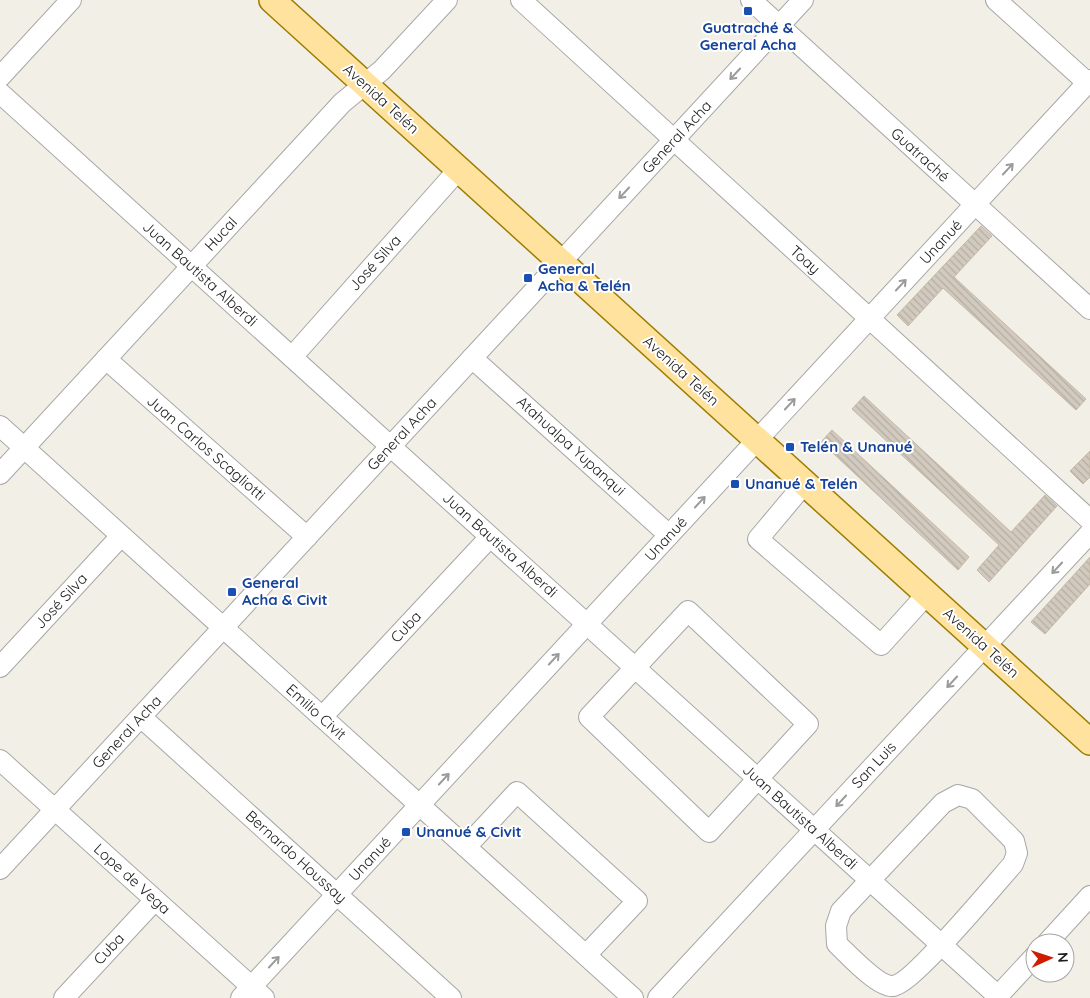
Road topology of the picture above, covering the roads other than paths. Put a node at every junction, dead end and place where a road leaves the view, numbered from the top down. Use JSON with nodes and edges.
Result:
{"nodes":[{"id":1,"x":71,"y":0,"type":"edge"},
{"id":2,"x":272,"y":0,"type":"edge"},
{"id":3,"x":447,"y":0,"type":"edge"},
{"id":4,"x":521,"y":0,"type":"edge"},
{"id":5,"x":750,"y":0,"type":"edge"},
{"id":6,"x":803,"y":0,"type":"edge"},
{"id":7,"x":996,"y":0,"type":"edge"},
{"id":8,"x":779,"y":26,"type":"junction"},
{"id":9,"x":0,"y":78,"type":"edge"},
{"id":10,"x":1089,"y":83,"type":"edge"},
{"id":11,"x":365,"y":84,"type":"junction"},
{"id":12,"x":0,"y":93,"type":"edge"},
{"id":13,"x":674,"y":140,"type":"junction"},
{"id":14,"x":459,"y":169,"type":"junction"},
{"id":15,"x":975,"y":204,"type":"junction"},
{"id":16,"x":561,"y":262,"type":"junction"},
{"id":17,"x":192,"y":266,"type":"junction"},
{"id":18,"x":1090,"y":309,"type":"edge"},
{"id":19,"x":870,"y":318,"type":"junction"},
{"id":20,"x":292,"y":357,"type":"junction"},
{"id":21,"x":472,"y":358,"type":"junction"},
{"id":22,"x":106,"y":359,"type":"junction"},
{"id":23,"x":0,"y":426,"type":"edge"},
{"id":24,"x":757,"y":440,"type":"junction"},
{"id":25,"x":390,"y":446,"type":"junction"},
{"id":26,"x":24,"y":448,"type":"junction"},
{"id":27,"x":0,"y":474,"type":"edge"},
{"id":28,"x":805,"y":483,"type":"junction"},
{"id":29,"x":1090,"y":520,"type":"edge"},
{"id":30,"x":1090,"y":533,"type":"edge"},
{"id":31,"x":669,"y":535,"type":"junction"},
{"id":32,"x":121,"y":536,"type":"junction"},
{"id":33,"x":307,"y":537,"type":"junction"},
{"id":34,"x":490,"y":537,"type":"junction"},
{"id":35,"x":927,"y":594,"type":"junction"},
{"id":36,"x":587,"y":624,"type":"junction"},
{"id":37,"x":223,"y":628,"type":"junction"},
{"id":38,"x":985,"y":646,"type":"junction"},
{"id":39,"x":0,"y":667,"type":"edge"},
{"id":40,"x":635,"y":668,"type":"junction"},
{"id":41,"x":140,"y":717,"type":"junction"},
{"id":42,"x":322,"y":717,"type":"junction"},
{"id":43,"x":1090,"y":742,"type":"edge"},
{"id":44,"x":0,"y":760,"type":"edge"},
{"id":45,"x":758,"y":779,"type":"junction"},
{"id":46,"x":419,"y":805,"type":"junction"},
{"id":47,"x":55,"y":810,"type":"junction"},
{"id":48,"x":814,"y":830,"type":"junction"},
{"id":49,"x":466,"y":847,"type":"junction"},
{"id":50,"x":0,"y":869,"type":"edge"},
{"id":51,"x":870,"y":880,"type":"junction"},
{"id":52,"x":337,"y":895,"type":"junction"},
{"id":53,"x":1090,"y":896,"type":"edge"},
{"id":54,"x":155,"y":900,"type":"junction"},
{"id":55,"x":1056,"y":933,"type":"edge"},
{"id":56,"x":942,"y":945,"type":"junction"},
{"id":57,"x":586,"y":955,"type":"junction"},
{"id":58,"x":1025,"y":967,"type":"edge"},
{"id":59,"x":252,"y":994,"type":"edge"},
{"id":60,"x":998,"y":997,"type":"edge"},
{"id":61,"x":64,"y":998,"type":"edge"},
{"id":62,"x":451,"y":998,"type":"edge"},
{"id":63,"x":633,"y":998,"type":"edge"},
{"id":64,"x":658,"y":998,"type":"edge"}],
"edges":[{"from":1,"to":9,"type":"street"},
{"from":2,"to":11,"type":"main road","name":"Avenida Telén"},
{"from":3,"to":11,"type":"street","name":"Hucal"},
{"from":4,"to":13,"type":"street","name":"Toay"},
{"from":5,"to":8,"type":"street","name":"Guatraché"},
{"from":6,"to":8,"type":"street","name":"General Acha"},
{"from":7,"to":10,"type":"street"},
{"from":8,"to":13,"type":"street","name":"General Acha","one_way":true},
{"from":8,"to":15,"type":"street","name":"Guatraché"},
{"from":15,"to":10,"type":"street","name":"Unanué","one_way":true},
{"from":11,"to":14,"type":"main road","name":"Avenida Telén"},
{"from":11,"to":17,"type":"street","name":"Hucal"},
{"from":12,"to":17,"type":"street","name":"Juan Bautista Alberdi"},
{"from":13,"to":16,"type":"street","name":"General Acha","one_way":true},
{"from":13,"to":19,"type":"street","name":"Toay"},
{"from":14,"to":16,"type":"main road","name":"Avenida Telén"},
{"from":14,"to":20,"type":"street","name":"José Silva"},
{"from":15,"to":18,"type":"street","name":"Guatraché"},
{"from":19,"to":15,"type":"street","name":"Unanué","one_way":true},
{"from":16,"to":21,"type":"street","name":"General Acha"},
{"from":16,"to":24,"type":"main road","name":"Avenida Telén"},
{"from":17,"to":20,"type":"street","name":"Juan Bautista Alberdi"},
{"from":17,"to":22,"type":"street","name":"Hucal"},
{"from":24,"to":19,"type":"street","name":"Unanué","one_way":true},
{"from":19,"to":29,"type":"street","name":"Toay"},
{"from":20,"to":25,"type":"street","name":"Juan Bautista Alberdi"},
{"from":21,"to":25,"type":"street","name":"General Acha"},
{"from":21,"to":31,"type":"street","name":"Atahualpa Yupanqui"},
{"from":22,"to":26,"type":"street","name":"Hucal"},
{"from":22,"to":33,"type":"street","name":"Juan Carlos Scagliotti"},
{"from":23,"to":26,"type":"street","name":"Emilio Civit"},
{"from":24,"to":28,"type":"main road","name":"Avenida Telén"},
{"from":31,"to":24,"type":"street","name":"Unanué","one_way":true},
{"from":25,"to":33,"type":"street","name":"General Acha"},
{"from":25,"to":34,"type":"street","name":"Juan Bautista Alberdi"},
{"from":26,"to":27,"type":"street","name":"Hucal"},
{"from":26,"to":32,"type":"street","name":"Emilio Civit"},
{"from":28,"to":35,"type":"main road","name":"Avenida Telén"},
{"from":28,"to":35,"type":"street"},
{"from":30,"to":38,"type":"street","name":"San Luis","one_way":true},
{"from":31,"to":36,"type":"street","name":"Unanué"},
{"from":32,"to":37,"type":"street","name":"Emilio Civit"},
{"from":32,"to":39,"type":"street","name":"José Silva"},
{"from":33,"to":37,"type":"street","name":"General Acha"},
{"from":34,"to":36,"type":"street","name":"Juan Bautista Alberdi"},
{"from":34,"to":42,"type":"street","name":"Cuba"},
{"from":35,"to":38,"type":"main road","name":"Avenida Telén"},
{"from":36,"to":40,"type":"street","name":"Juan Bautista Alberdi"},
{"from":46,"to":36,"type":"street","name":"Unanué","one_way":true},
{"from":37,"to":41,"type":"street","name":"General Acha"},
{"from":37,"to":42,"type":"street","name":"Emilio Civit"},
{"from":38,"to":43,"type":"main road","name":"Avenida Telén"},
{"from":38,"to":48,"type":"street","name":"San Luis","one_way":true},
{"from":40,"to":45,"type":"street","name":"Juan Bautista Alberdi"},
{"from":40,"to":45,"type":"street"},
{"from":40,"to":45,"type":"street"},
{"from":41,"to":47,"type":"street","name":"General Acha"},
{"from":41,"to":52,"type":"street","name":"Bernardo Houssay"},
{"from":42,"to":46,"type":"street","name":"Emilio Civit"},
{"from":44,"to":47,"type":"street","name":"Lope de Vega"},
{"from":45,"to":48,"type":"street","name":"Juan Bautista Alberdi"},
{"from":46,"to":49,"type":"street","name":"Emilio Civit"},
{"from":46,"to":52,"type":"street","name":"Unanué"},
{"from":47,"to":50,"type":"street","name":"General Acha"},
{"from":47,"to":54,"type":"street","name":"Lope de Vega"},
{"from":48,"to":51,"type":"street","name":"Juan Bautista Alberdi"},
{"from":48,"to":64,"type":"street","name":"San Luis"},
{"from":49,"to":57,"type":"street","name":"Emilio Civit"},
{"from":49,"to":57,"type":"street"},
{"from":51,"to":56,"type":"street","name":"Juan Bautista Alberdi"},
{"from":51,"to":56,"type":"street"},
{"from":51,"to":56,"type":"street"},
{"from":59,"to":52,"type":"street","name":"Unanué","one_way":true},
{"from":52,"to":62,"type":"street","name":"Bernardo Houssay"},
{"from":53,"to":55,"type":"street"},
{"from":54,"to":59,"type":"street","name":"Lope de Vega"},
{"from":54,"to":61,"type":"street","name":"Cuba"},
{"from":56,"to":60,"type":"street","name":"Juan Bautista Alberdi"},
{"from":57,"to":63,"type":"street","name":"Emilio Civit"},
{"from":58,"to":60,"type":"street"}]}
